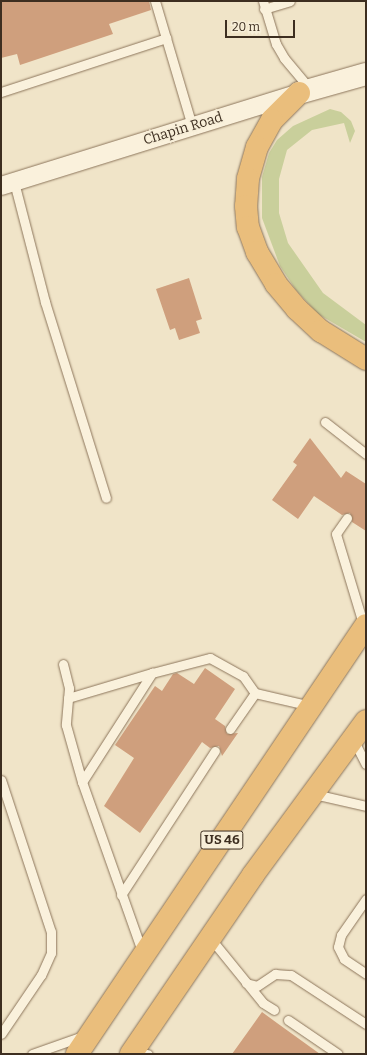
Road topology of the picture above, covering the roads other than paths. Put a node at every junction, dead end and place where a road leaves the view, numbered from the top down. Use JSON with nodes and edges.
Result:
{"nodes":[{"id":1,"x":155,"y":1,"type":"edge"},
{"id":2,"x":290,"y":1,"type":"edge"},
{"id":3,"x":263,"y":5,"type":"edge"},
{"id":4,"x":166,"y":38,"type":"junction"},
{"id":5,"x":366,"y":74,"type":"edge"},
{"id":6,"x":1,"y":92,"type":"edge"},
{"id":7,"x":305,"y":92,"type":"junction"},
{"id":8,"x":192,"y":126,"type":"junction"},
{"id":9,"x":8,"y":184,"type":"edge"},
{"id":10,"x":366,"y":359,"type":"edge"},
{"id":11,"x":325,"y":422,"type":"dead end"},
{"id":12,"x":366,"y":454,"type":"edge"},
{"id":13,"x":106,"y":498,"type":"dead end"},
{"id":14,"x":347,"y":518,"type":"dead end"},
{"id":15,"x":365,"y":627,"type":"edge"},
{"id":16,"x":63,"y":664,"type":"dead end"},
{"id":17,"x":152,"y":673,"type":"junction"},
{"id":18,"x":255,"y":694,"type":"junction"},
{"id":19,"x":68,"y":698,"type":"junction"},
{"id":20,"x":312,"y":706,"type":"junction"},
{"id":21,"x":366,"y":721,"type":"edge"},
{"id":22,"x":230,"y":729,"type":"dead end"},
{"id":23,"x":353,"y":739,"type":"junction"},
{"id":24,"x":215,"y":751,"type":"dead end"},
{"id":25,"x":366,"y":764,"type":"edge"},
{"id":26,"x":1,"y":780,"type":"edge"},
{"id":27,"x":82,"y":782,"type":"junction"},
{"id":28,"x":314,"y":794,"type":"junction"},
{"id":29,"x":366,"y":806,"type":"edge"},
{"id":30,"x":121,"y":895,"type":"junction"},
{"id":31,"x":366,"y":899,"type":"edge"},
{"id":32,"x":210,"y":938,"type":"junction"},
{"id":33,"x":143,"y":956,"type":"junction"},
{"id":34,"x":366,"y":974,"type":"edge"},
{"id":35,"x":246,"y":983,"type":"junction"},
{"id":36,"x":274,"y":1010,"type":"dead end"},
{"id":37,"x":288,"y":1020,"type":"dead end"},
{"id":38,"x":366,"y":1024,"type":"edge"},
{"id":39,"x":1,"y":1034,"type":"edge"},
{"id":40,"x":91,"y":1034,"type":"junction"},
{"id":41,"x":137,"y":1053,"type":"edge"},
{"id":42,"x":32,"y":1054,"type":"edge"},
{"id":43,"x":77,"y":1054,"type":"edge"},
{"id":44,"x":338,"y":1054,"type":"edge"}],
"edges":[{"from":1,"to":4,"type":"lane"},
{"from":2,"to":3,"type":"lane"},
{"from":3,"to":7,"type":"lane"},
{"from":4,"to":6,"type":"lane"},
{"from":4,"to":8,"type":"lane"},
{"from":5,"to":7,"type":"main road","name":"Chapin Road"},
{"from":7,"to":8,"type":"street","name":"Chapin Road"},
{"from":7,"to":10,"type":"highway"},
{"from":8,"to":9,"type":"street","name":"Chapin Road"},
{"from":9,"to":13,"type":"lane"},
{"from":11,"to":12,"type":"lane"},
{"from":14,"to":15,"type":"lane"},
{"from":15,"to":20,"type":"highway","number":"US 46"},
{"from":16,"to":19,"type":"lane"},
{"from":17,"to":18,"type":"lane"},
{"from":17,"to":19,"type":"lane"},
{"from":17,"to":27,"type":"lane"},
{"from":18,"to":20,"type":"lane"},
{"from":18,"to":22,"type":"lane"},
{"from":19,"to":27,"type":"lane"},
{"from":20,"to":33,"type":"highway","number":"US 46"},
{"from":21,"to":23,"type":"highway"},
{"from":23,"to":25,"type":"lane"},
{"from":23,"to":28,"type":"highway"},
{"from":24,"to":30,"type":"lane"},
{"from":26,"to":39,"type":"lane"},
{"from":27,"to":30,"type":"lane"},
{"from":28,"to":29,"type":"lane"},
{"from":28,"to":32,"type":"highway"},
{"from":30,"to":33,"type":"lane"},
{"from":31,"to":34,"type":"lane"},
{"from":32,"to":35,"type":"lane"},
{"from":32,"to":41,"type":"highway"},
{"from":33,"to":40,"type":"highway","number":"US 46"},
{"from":35,"to":36,"type":"lane"},
{"from":35,"to":38,"type":"lane"},
{"from":37,"to":44,"type":"lane"},
{"from":40,"to":42,"type":"lane"},
{"from":40,"to":43,"type":"highway","number":"US 46"}]}
